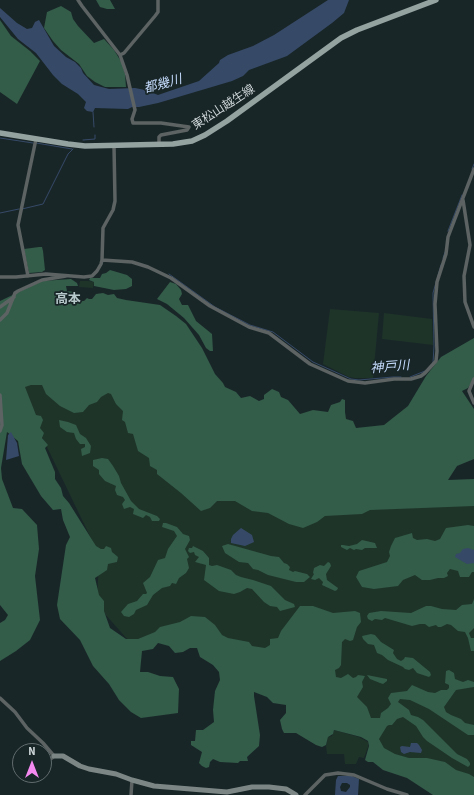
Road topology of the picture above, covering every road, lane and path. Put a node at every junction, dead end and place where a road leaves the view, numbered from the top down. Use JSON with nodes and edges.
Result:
{"nodes":[{"id":1,"x":78,"y":0,"type":"edge"},
{"id":2,"x":158,"y":0,"type":"edge"},
{"id":3,"x":436,"y":0,"type":"edge"},
{"id":4,"x":120,"y":55,"type":"junction"},
{"id":5,"x":0,"y":133,"type":"edge"},
{"id":6,"x":36,"y":139,"type":"junction"},
{"id":7,"x":160,"y":144,"type":"junction"},
{"id":8,"x":114,"y":146,"type":"junction"},
{"id":9,"x":474,"y":170,"type":"edge"},
{"id":10,"x":462,"y":199,"type":"junction"},
{"id":11,"x":102,"y":260,"type":"junction"},
{"id":12,"x":28,"y":276,"type":"junction"},
{"id":13,"x":67,"y":276,"type":"junction"},
{"id":14,"x":0,"y":277,"type":"edge"},
{"id":15,"x":14,"y":297,"type":"junction"},
{"id":16,"x":0,"y":306,"type":"edge"},
{"id":17,"x":0,"y":320,"type":"edge"},
{"id":18,"x":474,"y":326,"type":"edge"},
{"id":19,"x":474,"y":379,"type":"edge"},
{"id":20,"x":0,"y":395,"type":"edge"},
{"id":21,"x":474,"y":403,"type":"edge"},
{"id":22,"x":0,"y":431,"type":"edge"},
{"id":23,"x":0,"y":698,"type":"edge"},
{"id":24,"x":54,"y":756,"type":"joint"},
{"id":25,"x":132,"y":780,"type":"junction"},
{"id":26,"x":233,"y":793,"type":"edge"},
{"id":27,"x":131,"y":795,"type":"edge"},
{"id":28,"x":296,"y":795,"type":"edge"},
{"id":29,"x":305,"y":795,"type":"edge"},
{"id":30,"x":407,"y":795,"type":"edge"}],
"edges":[{"from":1,"to":4,"type":"street"},
{"from":2,"to":4,"type":"street"},
{"from":3,"to":7,"type":"main road","name":"東松山越生線"},
{"from":4,"to":7,"type":"street"},
{"from":5,"to":6,"type":"main road","name":"東松山越生線"},
{"from":6,"to":8,"type":"main road","name":"東松山越生線"},
{"from":6,"to":12,"type":"street"},
{"from":7,"to":8,"type":"main road","name":"東松山越生線"},
{"from":8,"to":11,"type":"street"},
{"from":9,"to":10,"type":"street"},
{"from":10,"to":11,"type":"street"},
{"from":10,"to":18,"type":"street"},
{"from":11,"to":13,"type":"street"},
{"from":12,"to":13,"type":"street"},
{"from":12,"to":14,"type":"street"},
{"from":13,"to":15,"type":"street"},
{"from":15,"to":16,"type":"street"},
{"from":15,"to":17,"type":"street"},
{"from":19,"to":21,"type":"street"},
{"from":20,"to":22,"type":"street"},
{"from":23,"to":24,"type":"street"},
{"from":24,"to":25,"type":"street"},
{"from":25,"to":26,"type":"street"},
{"from":25,"to":27,"type":"street"},
{"from":26,"to":28,"type":"street"},
{"from":29,"to":30,"type":"street"}]}
